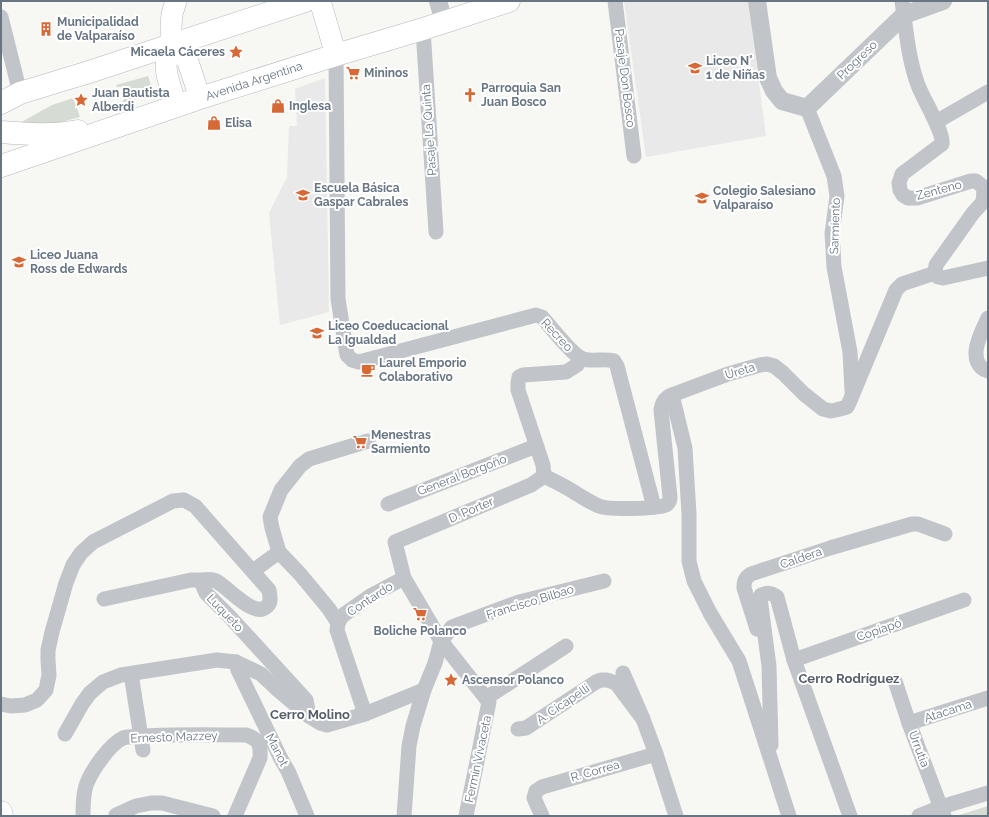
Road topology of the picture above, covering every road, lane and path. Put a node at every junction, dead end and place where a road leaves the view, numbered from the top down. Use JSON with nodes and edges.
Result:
{"nodes":[{"id":1,"x":176,"y":1,"type":"edge"},
{"id":2,"x":305,"y":1,"type":"edge"},
{"id":3,"x":320,"y":1,"type":"edge"},
{"id":4,"x":438,"y":1,"type":"edge"},
{"id":5,"x":509,"y":1,"type":"edge"},
{"id":6,"x":615,"y":1,"type":"edge"},
{"id":7,"x":757,"y":1,"type":"edge"},
{"id":8,"x":943,"y":1,"type":"edge"},
{"id":9,"x":903,"y":8,"type":"edge"},
{"id":10,"x":450,"y":14,"type":"edge"},
{"id":11,"x":1,"y":17,"type":"edge"},
{"id":12,"x":423,"y":29,"type":"junction"},
{"id":13,"x":171,"y":44,"type":"junction"},
{"id":14,"x":336,"y":55,"type":"junction"},
{"id":15,"x":988,"y":92,"type":"edge"},
{"id":16,"x":11,"y":93,"type":"edge"},
{"id":17,"x":200,"y":98,"type":"junction"},
{"id":18,"x":1,"y":103,"type":"edge"},
{"id":19,"x":176,"y":106,"type":"junction"},
{"id":20,"x":807,"y":108,"type":"junction"},
{"id":21,"x":134,"y":121,"type":"junction"},
{"id":22,"x":936,"y":122,"type":"junction"},
{"id":23,"x":1,"y":132,"type":"edge"},
{"id":24,"x":27,"y":134,"type":"junction"},
{"id":25,"x":1,"y":138,"type":"edge"},
{"id":26,"x":634,"y":156,"type":"dead end"},
{"id":27,"x":1,"y":166,"type":"edge"},
{"id":28,"x":436,"y":232,"type":"dead end"},
{"id":29,"x":988,"y":268,"type":"edge"},
{"id":30,"x":935,"y":273,"type":"junction"},
{"id":31,"x":988,"y":318,"type":"edge"},
{"id":32,"x":581,"y":359,"type":"junction"},
{"id":33,"x":988,"y":371,"type":"edge"},
{"id":34,"x":672,"y":395,"type":"junction"},
{"id":35,"x":852,"y":396,"type":"junction"},
{"id":36,"x":687,"y":421,"type":"dead end"},
{"id":37,"x":368,"y":441,"type":"dead end"},
{"id":38,"x":536,"y":446,"type":"junction"},
{"id":39,"x":544,"y":476,"type":"junction"},
{"id":40,"x":565,"y":487,"type":"junction"},
{"id":41,"x":688,"y":495,"type":"junction"},
{"id":42,"x":574,"y":501,"type":"dead end"},
{"id":43,"x":388,"y":504,"type":"dead end"},
{"id":44,"x":654,"y":507,"type":"junction"},
{"id":45,"x":944,"y":534,"type":"dead end"},
{"id":46,"x":279,"y":552,"type":"junction"},
{"id":47,"x":252,"y":570,"type":"junction"},
{"id":48,"x":404,"y":578,"type":"junction"},
{"id":49,"x":204,"y":580,"type":"junction"},
{"id":50,"x":604,"y":581,"type":"dead end"},
{"id":51,"x":104,"y":599,"type":"dead end"},
{"id":52,"x":964,"y":600,"type":"dead end"},
{"id":53,"x":338,"y":623,"type":"junction"},
{"id":54,"x":441,"y":641,"type":"junction"},
{"id":55,"x":566,"y":646,"type":"dead end"},
{"id":56,"x":794,"y":660,"type":"junction"},
{"id":57,"x":236,"y":662,"type":"junction"},
{"id":58,"x":769,"y":666,"type":"junction"},
{"id":59,"x":623,"y":673,"type":"dead end"},
{"id":60,"x":131,"y":674,"type":"junction"},
{"id":61,"x":895,"y":681,"type":"dead end"},
{"id":62,"x":424,"y":690,"type":"junction"},
{"id":63,"x":988,"y":698,"type":"edge"},
{"id":64,"x":488,"y":700,"type":"junction"},
{"id":65,"x":1,"y":704,"type":"edge"},
{"id":66,"x":365,"y":714,"type":"junction"},
{"id":67,"x":309,"y":716,"type":"junction"},
{"id":68,"x":643,"y":719,"type":"junction"},
{"id":69,"x":909,"y":723,"type":"junction"},
{"id":70,"x":518,"y":729,"type":"dead end"},
{"id":71,"x":65,"y":734,"type":"dead end"},
{"id":72,"x":142,"y":743,"type":"junction"},
{"id":73,"x":261,"y":749,"type":"junction"},
{"id":74,"x":656,"y":754,"type":"junction"},
{"id":75,"x":281,"y":759,"type":"junction"},
{"id":76,"x":772,"y":764,"type":"junction"},
{"id":77,"x":988,"y":793,"type":"edge"},
{"id":78,"x":154,"y":810,"type":"edge"},
{"id":79,"x":1,"y":812,"type":"edge"},
{"id":80,"x":942,"y":812,"type":"edge"},
{"id":81,"x":83,"y":815,"type":"edge"},
{"id":82,"x":116,"y":815,"type":"edge"},
{"id":83,"x":2,"y":816,"type":"edge"},
{"id":84,"x":213,"y":816,"type":"edge"},
{"id":85,"x":235,"y":816,"type":"edge"},
{"id":86,"x":307,"y":816,"type":"edge"},
{"id":87,"x":404,"y":816,"type":"edge"},
{"id":88,"x":466,"y":816,"type":"edge"},
{"id":89,"x":542,"y":816,"type":"edge"},
{"id":90,"x":676,"y":816,"type":"edge"},
{"id":91,"x":789,"y":816,"type":"edge"},
{"id":92,"x":850,"y":816,"type":"edge"},
{"id":93,"x":919,"y":816,"type":"edge"}],
"edges":[{"from":1,"to":13,"type":"main road"},
{"from":2,"to":13,"type":"main road"},
{"from":3,"to":14,"type":"main road"},
{"from":4,"to":10,"type":"street"},
{"from":5,"to":10,"type":"main road","name":"Avenida Argentina"},
{"from":6,"to":26,"type":"street","name":"Pasaje Don Bosco"},
{"from":7,"to":20,"type":"street"},
{"from":8,"to":9,"type":"street","name":"Progreso"},
{"from":9,"to":20,"type":"street","name":"Progreso"},
{"from":9,"to":22,"type":"street","name":"Zenteno"},
{"from":10,"to":12,"type":"main road","name":"Avenida Argentina"},
{"from":11,"to":16,"type":"street"},
{"from":12,"to":14,"type":"main road","name":"Avenida Argentina"},
{"from":12,"to":28,"type":"street","name":"Pasaje La Quinta"},
{"from":13,"to":16,"type":"main road"},
{"from":13,"to":17,"type":"main road"},
{"from":13,"to":19,"type":"main road"},
{"from":14,"to":17,"type":"main road","name":"Avenida Argentina"},
{"from":14,"to":32,"type":"street","name":"Recreo"},
{"from":15,"to":22,"type":"street"},
{"from":16,"to":18,"type":"main road"},
{"from":16,"to":24,"type":"main road"},
{"from":17,"to":19,"type":"main road","name":"Avenida Argentina"},
{"from":19,"to":21,"type":"main road","name":"Avenida Argentina"},
{"from":20,"to":35,"type":"street","name":"Sarmiento"},
{"from":21,"to":24,"type":"main road"},
{"from":21,"to":27,"type":"main road","name":"Avenida Argentina"},
{"from":22,"to":30,"type":"street","name":"Zenteno"},
{"from":23,"to":24,"type":"main road"},
{"from":24,"to":25,"type":"main road"},
{"from":29,"to":30,"type":"street"},
{"from":30,"to":35,"type":"street","name":"Ureta"},
{"from":31,"to":33,"type":"street"},
{"from":32,"to":38,"type":"street"},
{"from":32,"to":44,"type":"street","name":"Recreo"},
{"from":34,"to":35,"type":"street","name":"Ureta"},
{"from":34,"to":41,"type":"street"},
{"from":34,"to":44,"type":"street"},
{"from":36,"to":41,"type":"street"},
{"from":37,"to":46,"type":"street"},
{"from":38,"to":39,"type":"street"},
{"from":38,"to":43,"type":"street","name":"General Borgoño"},
{"from":39,"to":40,"type":"street"},
{"from":39,"to":48,"type":"street","name":"D. Porter"},
{"from":40,"to":42,"type":"street"},
{"from":40,"to":44,"type":"street"},
{"from":41,"to":76,"type":"street"},
{"from":45,"to":58,"type":"street","name":"Caldera"},
{"from":46,"to":47,"type":"street"},
{"from":46,"to":53,"type":"street"},
{"from":47,"to":49,"type":"street","name":"Luqueto"},
{"from":47,"to":65,"type":"street"},
{"from":48,"to":53,"type":"street","name":"Contardo"},
{"from":48,"to":54,"type":"street"},
{"from":49,"to":51,"type":"street"},
{"from":49,"to":67,"type":"street","name":"Luqueto"},
{"from":50,"to":54,"type":"street","name":"Francisco Bilbao"},
{"from":52,"to":56,"type":"street","name":"Copiapó"},
{"from":53,"to":66,"type":"street"},
{"from":54,"to":62,"type":"street"},
{"from":54,"to":64,"type":"street"},
{"from":55,"to":64,"type":"street","name":"Fermín Vivaceta"},
{"from":56,"to":58,"type":"street"},
{"from":56,"to":92,"type":"street"},
{"from":57,"to":60,"type":"street"},
{"from":57,"to":67,"type":"street"},
{"from":57,"to":75,"type":"street","name":"Manot"},
{"from":58,"to":76,"type":"street"},
{"from":59,"to":68,"type":"street"},
{"from":60,"to":71,"type":"street"},
{"from":60,"to":72,"type":"street"},
{"from":61,"to":69,"type":"street","name":"Urrutia"},
{"from":62,"to":66,"type":"street"},
{"from":62,"to":87,"type":"street"},
{"from":63,"to":69,"type":"street","name":"Atacama"},
{"from":64,"to":88,"type":"street","name":"Fermín Vivaceta"},
{"from":66,"to":67,"type":"street"},
{"from":68,"to":70,"type":"street","name":"A. Cicapelli"},
{"from":68,"to":74,"type":"street"},
{"from":69,"to":80,"type":"street","name":"Urrutia"},
{"from":72,"to":73,"type":"street","name":"Ernesto Mazzey"},
{"from":72,"to":81,"type":"street","name":"Ernesto Mazzey"},
{"from":73,"to":75,"type":"street","name":"Ernesto Mazzey"},
{"from":73,"to":85,"type":"street"},
{"from":74,"to":89,"type":"street","name":"R. Correa"},
{"from":74,"to":90,"type":"street"},
{"from":75,"to":86,"type":"street","name":"Manot"},
{"from":76,"to":91,"type":"street"},
{"from":77,"to":80,"type":"street"},
{"from":78,"to":82,"type":"street"},
{"from":78,"to":84,"type":"street"},
{"from":79,"to":83,"type":"main road"},
{"from":80,"to":93,"type":"street"}]}
